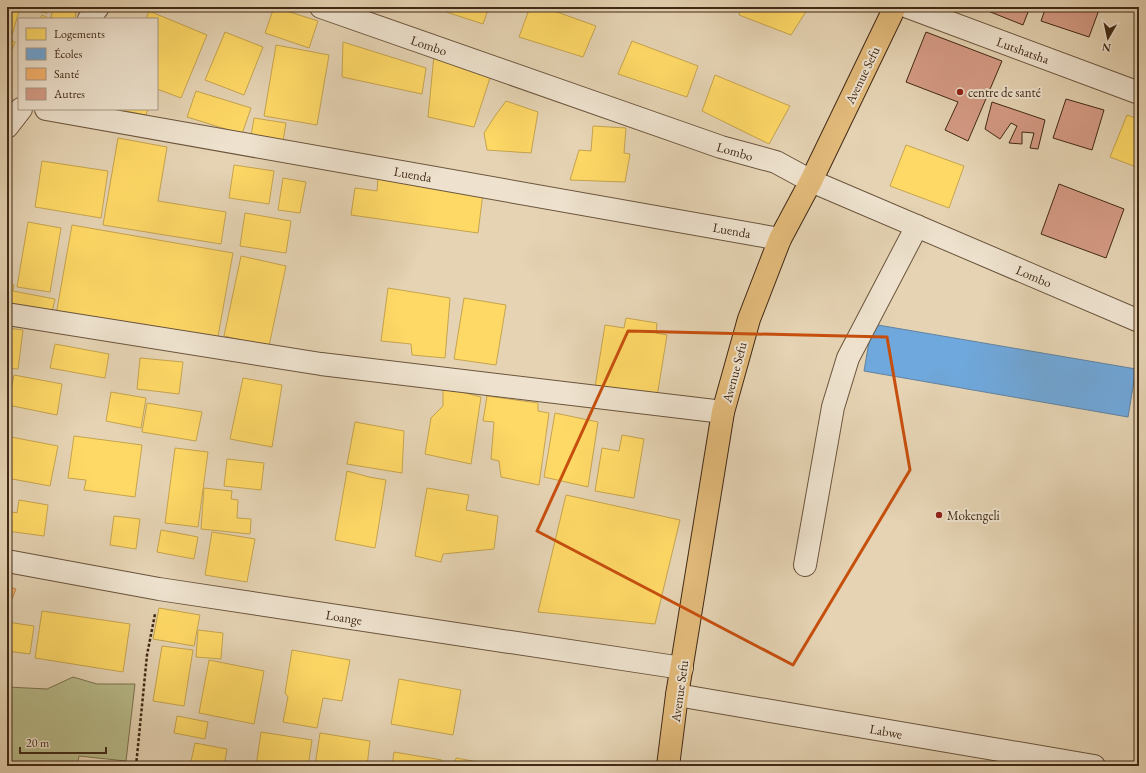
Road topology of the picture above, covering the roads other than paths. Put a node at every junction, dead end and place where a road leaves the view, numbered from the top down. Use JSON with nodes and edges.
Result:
{"nodes":[{"id":1,"x":98,"y":7,"type":"edge"},
{"id":2,"x":321,"y":7,"type":"edge"},
{"id":3,"x":894,"y":7,"type":"edge"},
{"id":4,"x":908,"y":7,"type":"edge"},
{"id":5,"x":90,"y":18,"type":"edge"},
{"id":6,"x":1139,"y":93,"type":"edge"},
{"id":7,"x":19,"y":110,"type":"edge"},
{"id":8,"x":52,"y":110,"type":"edge"},
{"id":9,"x":7,"y":127,"type":"edge"},
{"id":10,"x":811,"y":181,"type":"junction"},
{"id":11,"x":917,"y":226,"type":"junction"},
{"id":12,"x":780,"y":239,"type":"junction"},
{"id":13,"x":7,"y":314,"type":"edge"},
{"id":14,"x":1139,"y":321,"type":"edge"},
{"id":15,"x":723,"y":412,"type":"junction"},
{"id":16,"x":7,"y":561,"type":"edge"},
{"id":17,"x":804,"y":565,"type":"dead end"},
{"id":18,"x":682,"y":668,"type":"junction"},
{"id":19,"x":678,"y":695,"type":"junction"},
{"id":20,"x":668,"y":766,"type":"edge"},
{"id":21,"x":1094,"y":766,"type":"edge"}],
"edges":[{"from":1,"to":5,"type":"street"},
{"from":2,"to":10,"type":"street","name":"Lombo"},
{"from":3,"to":10,"type":"main road","name":"Avenue Sefu"},
{"from":4,"to":6,"type":"street","name":"Lutshatsha"},
{"from":7,"to":9,"type":"street"},
{"from":8,"to":12,"type":"street","name":"Luenda"},
{"from":10,"to":11,"type":"street","name":"Lombo"},
{"from":10,"to":12,"type":"main road","name":"Avenue Sefu"},
{"from":11,"to":14,"type":"street","name":"Lombo"},
{"from":11,"to":17,"type":"street"},
{"from":12,"to":15,"type":"main road","name":"Avenue Sefu"},
{"from":13,"to":15,"type":"street"},
{"from":15,"to":18,"type":"main road","name":"Avenue Sefu"},
{"from":16,"to":18,"type":"street","name":"Loange"},
{"from":18,"to":19,"type":"main road","name":"Avenue Sefu"},
{"from":19,"to":20,"type":"main road","name":"Avenue Sefu"},
{"from":19,"to":21,"type":"street","name":"Labwe"}]}
